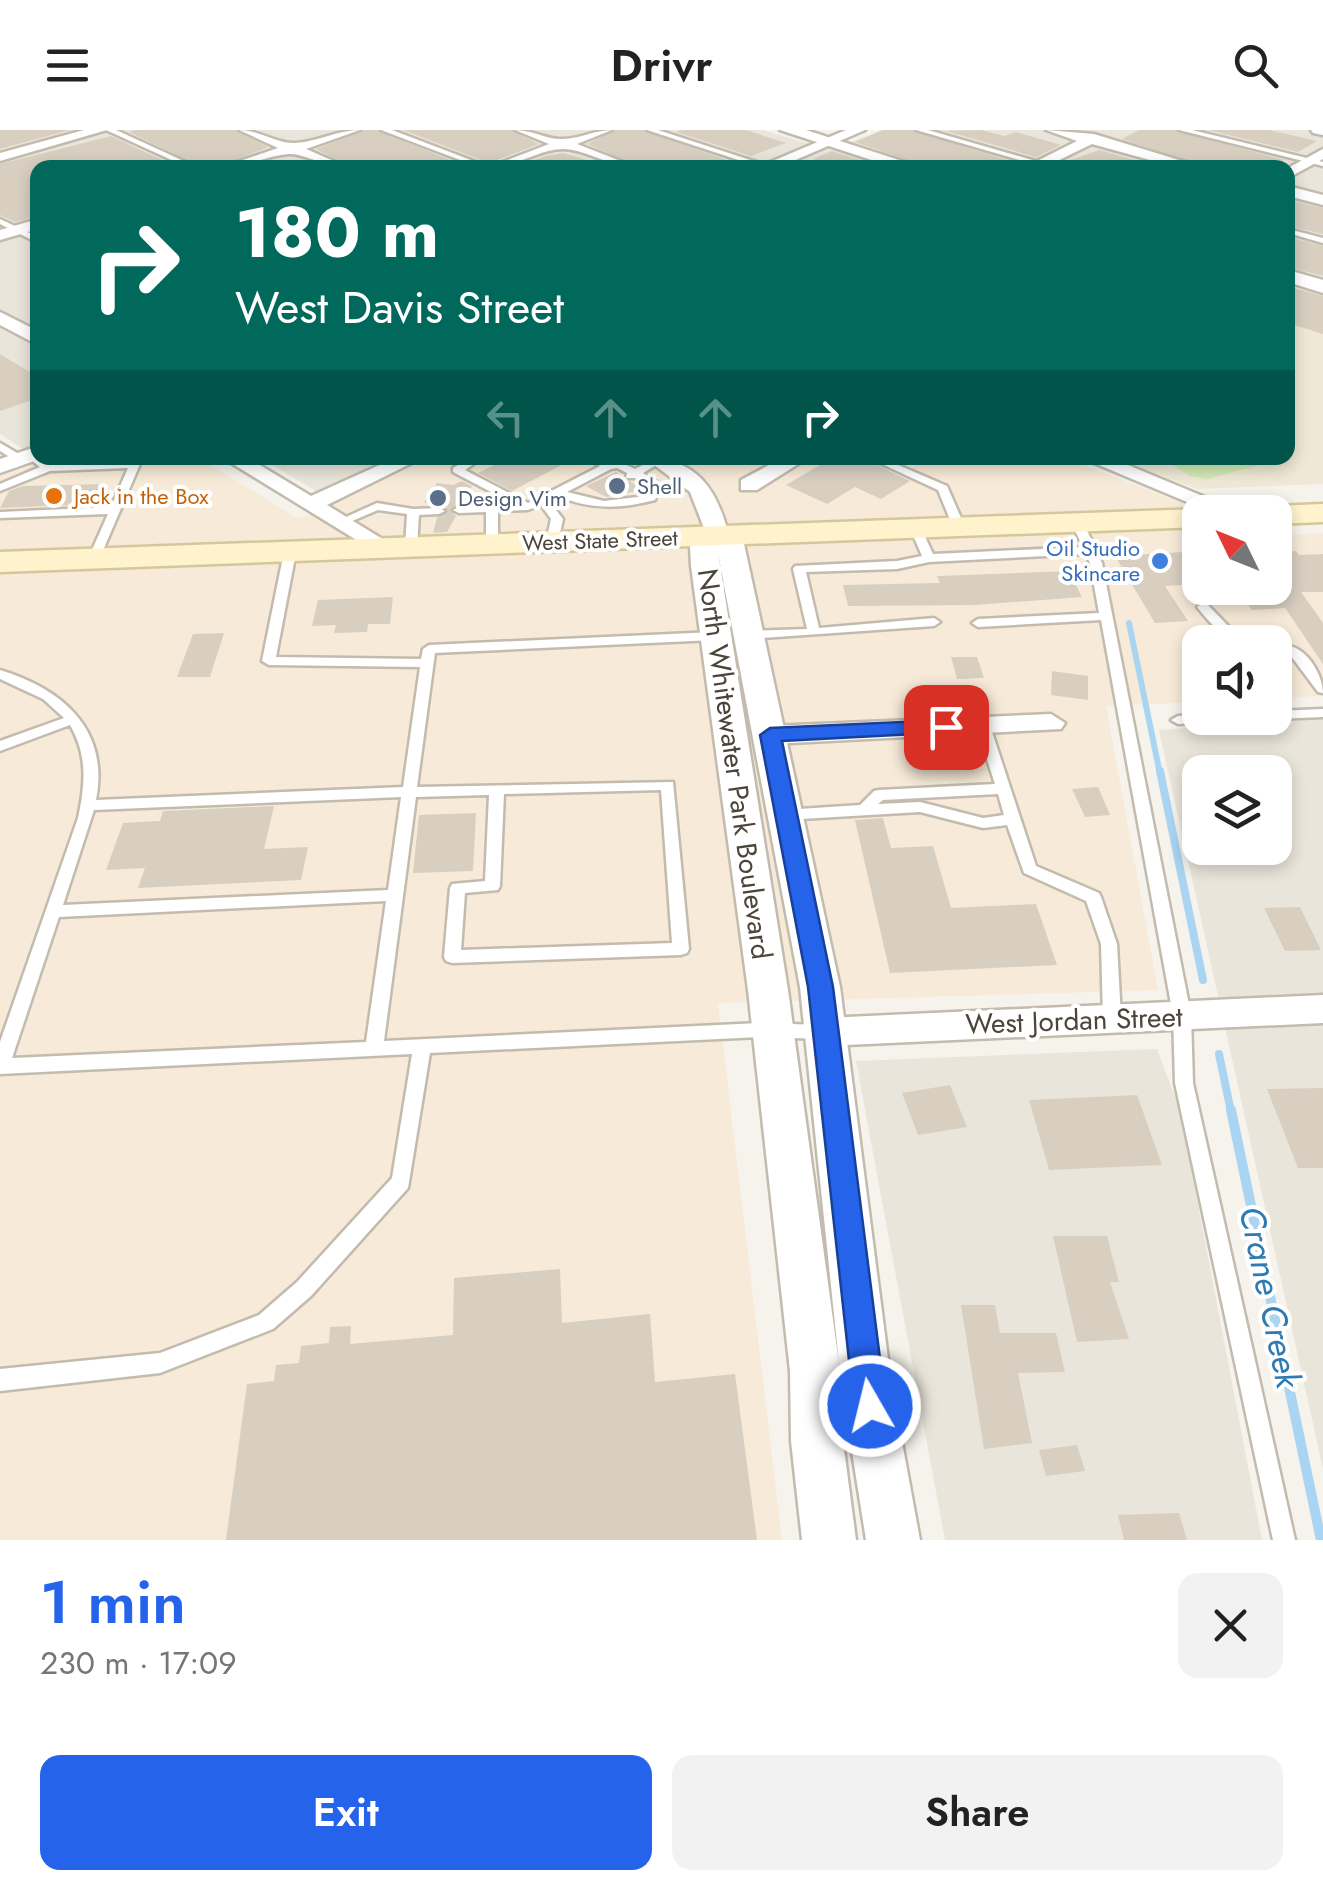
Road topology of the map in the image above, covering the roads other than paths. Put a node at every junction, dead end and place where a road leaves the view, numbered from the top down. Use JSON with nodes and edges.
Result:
{"nodes":[{"id":1,"x":100,"y":130,"type":"edge"},
{"id":2,"x":110,"y":130,"type":"edge"},
{"id":3,"x":246,"y":130,"type":"edge"},
{"id":4,"x":352,"y":130,"type":"edge"},
{"id":5,"x":385,"y":130,"type":"edge"},
{"id":6,"x":522,"y":130,"type":"edge"},
{"id":7,"x":605,"y":130,"type":"edge"},
{"id":8,"x":651,"y":130,"type":"edge"},
{"id":9,"x":788,"y":130,"type":"edge"},
{"id":10,"x":858,"y":130,"type":"edge"},
{"id":11,"x":920,"y":130,"type":"edge"},
{"id":12,"x":1053,"y":130,"type":"edge"},
{"id":13,"x":1110,"y":130,"type":"edge"},
{"id":14,"x":1182,"y":130,"type":"edge"},
{"id":15,"x":1090,"y":140,"type":"junction"},
{"id":16,"x":828,"y":142,"type":"junction"},
{"id":17,"x":0,"y":144,"type":"edge"},
{"id":18,"x":564,"y":144,"type":"junction"},
{"id":19,"x":292,"y":148,"type":"junction"},
{"id":20,"x":8,"y":154,"type":"edge"},
{"id":21,"x":1319,"y":159,"type":"edge"},
{"id":22,"x":178,"y":160,"type":"edge"},
{"id":23,"x":252,"y":160,"type":"edge"},
{"id":24,"x":323,"y":160,"type":"edge"},
{"id":25,"x":469,"y":160,"type":"edge"},
{"id":26,"x":516,"y":160,"type":"edge"},
{"id":27,"x":609,"y":160,"type":"edge"},
{"id":28,"x":745,"y":160,"type":"edge"},
{"id":29,"x":784,"y":160,"type":"edge"},
{"id":30,"x":889,"y":160,"type":"edge"},
{"id":31,"x":1019,"y":160,"type":"edge"},
{"id":32,"x":1046,"y":160,"type":"edge"},
{"id":33,"x":1167,"y":160,"type":"edge"},
{"id":34,"x":1295,"y":171,"type":"edge"},
{"id":35,"x":1295,"y":192,"type":"edge"},
{"id":36,"x":1323,"y":200,"type":"edge"},
{"id":37,"x":0,"y":221,"type":"edge"},
{"id":38,"x":8,"y":232,"type":"edge"},
{"id":39,"x":1295,"y":234,"type":"edge"},
{"id":40,"x":1323,"y":241,"type":"edge"},
{"id":41,"x":1295,"y":278,"type":"edge"},
{"id":42,"x":1323,"y":286,"type":"edge"},
{"id":43,"x":0,"y":317,"type":"edge"},
{"id":44,"x":19,"y":328,"type":"edge"},
{"id":45,"x":0,"y":446,"type":"edge"},
{"id":46,"x":27,"y":461,"type":"edge"},
{"id":47,"x":135,"y":465,"type":"edge"},
{"id":48,"x":246,"y":465,"type":"edge"},
{"id":49,"x":396,"y":465,"type":"edge"},
{"id":50,"x":464,"y":465,"type":"edge"},
{"id":51,"x":648,"y":465,"type":"edge"},
{"id":52,"x":669,"y":465,"type":"edge"},
{"id":53,"x":785,"y":465,"type":"edge"},
{"id":54,"x":890,"y":465,"type":"edge"},
{"id":55,"x":1110,"y":465,"type":"edge"},
{"id":56,"x":609,"y":466,"type":"joint"},
{"id":57,"x":632,"y":475,"type":"junction"},
{"id":58,"x":749,"y":485,"type":"dead end"},
{"id":59,"x":0,"y":488,"type":"edge"},
{"id":60,"x":558,"y":492,"type":"junction"},
{"id":61,"x":600,"y":493,"type":"dead end"},
{"id":62,"x":1187,"y":495,"type":"edge"},
{"id":63,"x":542,"y":499,"type":"junction"},
{"id":64,"x":582,"y":503,"type":"junction"},
{"id":65,"x":311,"y":504,"type":"junction"},
{"id":66,"x":528,"y":507,"type":"junction"},
{"id":67,"x":492,"y":508,"type":"junction"},
{"id":68,"x":114,"y":510,"type":"junction"},
{"id":69,"x":459,"y":510,"type":"dead end"},
{"id":70,"x":439,"y":511,"type":"dead end"},
{"id":71,"x":413,"y":512,"type":"junction"},
{"id":72,"x":1323,"y":513,"type":"edge"},
{"id":73,"x":1292,"y":514,"type":"edge"},
{"id":74,"x":0,"y":515,"type":"edge"},
{"id":75,"x":1182,"y":521,"type":"edge"},
{"id":76,"x":341,"y":522,"type":"junction"},
{"id":77,"x":959,"y":527,"type":"junction"},
{"id":78,"x":916,"y":528,"type":"junction"},
{"id":79,"x":717,"y":536,"type":"junction"},
{"id":80,"x":1083,"y":536,"type":"junction"},
{"id":81,"x":552,"y":542,"type":"junction"},
{"id":82,"x":492,"y":544,"type":"junction"},
{"id":83,"x":396,"y":548,"type":"junction"},
{"id":84,"x":290,"y":552,"type":"junction"},
{"id":85,"x":930,"y":558,"type":"junction"},
{"id":86,"x":94,"y":559,"type":"junction"},
{"id":87,"x":0,"y":562,"type":"edge"},
{"id":88,"x":1204,"y":608,"type":"dead end"},
{"id":89,"x":1106,"y":616,"type":"junction"},
{"id":90,"x":934,"y":622,"type":"dead end"},
{"id":91,"x":978,"y":623,"type":"dead end"},
{"id":92,"x":1221,"y":625,"type":"edge"},
{"id":93,"x":814,"y":632,"type":"junction"},
{"id":94,"x":730,"y":635,"type":"junction"},
{"id":95,"x":1292,"y":652,"type":"edge"},
{"id":96,"x":427,"y":662,"type":"junction"},
{"id":97,"x":0,"y":674,"type":"edge"},
{"id":98,"x":1323,"y":689,"type":"edge"},
{"id":99,"x":1323,"y":713,"type":"edge"},
{"id":100,"x":1292,"y":715,"type":"edge"},
{"id":101,"x":74,"y":719,"type":"junction"},
{"id":102,"x":1178,"y":720,"type":"dead end"},
{"id":103,"x":1182,"y":720,"type":"edge"},
{"id":104,"x":1051,"y":723,"type":"dead end"},
{"id":105,"x":983,"y":726,"type":"junction"},
{"id":106,"x":770,"y":735,"type":"junction"},
{"id":107,"x":0,"y":746,"type":"edge"},
{"id":108,"x":1003,"y":789,"type":"junction"},
{"id":109,"x":497,"y":790,"type":"junction"},
{"id":110,"x":409,"y":794,"type":"junction"},
{"id":111,"x":89,"y":805,"type":"junction"},
{"id":112,"x":864,"y":810,"type":"junction"},
{"id":113,"x":784,"y":815,"type":"junction"},
{"id":114,"x":1012,"y":819,"type":"junction"},
{"id":115,"x":395,"y":895,"type":"junction"},
{"id":116,"x":53,"y":911,"type":"junction"},
{"id":117,"x":1323,"y":1009,"type":"edge"},
{"id":118,"x":1182,"y":1015,"type":"junction"},
{"id":119,"x":1112,"y":1018,"type":"junction"},
{"id":120,"x":771,"y":1030,"type":"junction"},
{"id":121,"x":826,"y":1032,"type":"junction"},
{"id":122,"x":422,"y":1046,"type":"junction"},
{"id":123,"x":374,"y":1048,"type":"junction"},
{"id":124,"x":0,"y":1066,"type":"edge"},
{"id":125,"x":0,"y":1380,"type":"edge"},
{"id":126,"x":829,"y":1540,"type":"edge"},
{"id":127,"x":892,"y":1540,"type":"edge"},
{"id":128,"x":1284,"y":1540,"type":"edge"}],
"edges":[{"from":1,"to":20,"type":"street"},
{"from":2,"to":22,"type":"lane"},
{"from":3,"to":19,"type":"street"},
{"from":4,"to":19,"type":"street"},
{"from":5,"to":25,"type":"lane"},
{"from":6,"to":18,"type":"street"},
{"from":7,"to":18,"type":"street"},
{"from":8,"to":28,"type":"lane"},
{"from":9,"to":16,"type":"street"},
{"from":10,"to":16,"type":"street"},
{"from":11,"to":31,"type":"lane"},
{"from":12,"to":15,"type":"street"},
{"from":13,"to":15,"type":"street"},
{"from":14,"to":21,"type":"lane"},
{"from":15,"to":32,"type":"street"},
{"from":15,"to":33,"type":"street"},
{"from":16,"to":29,"type":"street"},
{"from":16,"to":30,"type":"street"},
{"from":17,"to":20,"type":"street"},
{"from":18,"to":26,"type":"street"},
{"from":18,"to":27,"type":"street"},
{"from":19,"to":23,"type":"street"},
{"from":19,"to":24,"type":"street"},
{"from":21,"to":34,"type":"street"},
{"from":35,"to":36,"type":"street"},
{"from":37,"to":38,"type":"lane"},
{"from":39,"to":40,"type":"lane"},
{"from":41,"to":42,"type":"street"},
{"from":43,"to":44,"type":"street"},
{"from":45,"to":46,"type":"lane"},
{"from":46,"to":59,"type":"lane"},
{"from":47,"to":68,"type":"lane"},
{"from":48,"to":65,"type":"street"},
{"from":49,"to":65,"type":"street"},
{"from":50,"to":66,"type":"lane"},
{"from":51,"to":57,"type":"lane"},
{"from":52,"to":79,"type":"street"},
{"from":53,"to":58,"type":"street"},
{"from":54,"to":77,"type":"lane"},
{"from":55,"to":62,"type":"street"},
{"from":56,"to":57,"type":"lane"},
{"from":56,"to":60,"type":"lane"},
{"from":57,"to":64,"type":"lane"},
{"from":60,"to":63,"type":"lane"},
{"from":60,"to":64,"type":"lane"},
{"from":61,"to":64,"type":"lane"},
{"from":63,"to":66,"type":"lane"},
{"from":63,"to":81,"type":"lane"},
{"from":65,"to":76,"type":"street"},
{"from":66,"to":67,"type":"lane"},
{"from":67,"to":69,"type":"lane"},
{"from":67,"to":82,"type":"lane"},
{"from":68,"to":74,"type":"lane"},
{"from":68,"to":86,"type":"lane"},
{"from":70,"to":71,"type":"lane"},
{"from":71,"to":76,"type":"lane"},
{"from":71,"to":83,"type":"lane"},
{"from":72,"to":73,"type":"main road"},
{"from":75,"to":80,"type":"main road","name":"West State Street"},
{"from":76,"to":83,"type":"street"},
{"from":77,"to":78,"type":"main road","name":"West State Street"},
{"from":77,"to":80,"type":"main road","name":"West State Street"},
{"from":78,"to":79,"type":"main road","name":"West State Street"},
{"from":78,"to":85,"type":"lane"},
{"from":79,"to":81,"type":"main road","name":"West State Street"},
{"from":79,"to":94,"type":"street","name":"North Whitewater Park Boulevard"},
{"from":80,"to":85,"type":"lane"},
{"from":80,"to":89,"type":"lane"},
{"from":81,"to":82,"type":"main road","name":"West State Street"},
{"from":82,"to":83,"type":"main road","name":"West State Street"},
{"from":83,"to":84,"type":"main road","name":"West State Street"},
{"from":84,"to":86,"type":"main road","name":"West State Street"},
{"from":84,"to":96,"type":"lane"},
{"from":85,"to":93,"type":"lane"},
{"from":86,"to":87,"type":"main road","name":"West State Street"},
{"from":88,"to":92,"type":"lane"},
{"from":89,"to":91,"type":"lane"},
{"from":89,"to":118,"type":"lane"},
{"from":90,"to":93,"type":"lane"},
{"from":93,"to":94,"type":"lane"},
{"from":94,"to":96,"type":"lane"},
{"from":94,"to":106,"type":"street","name":"North Whitewater Park Boulevard"},
{"from":94,"to":120,"type":"street","name":"North Whitewater Park Boulevard"},
{"from":95,"to":98,"type":"lane"},
{"from":96,"to":110,"type":"lane"},
{"from":97,"to":101,"type":"lane"},
{"from":99,"to":100,"type":"lane"},
{"from":101,"to":107,"type":"lane"},
{"from":101,"to":111,"type":"lane"},
{"from":102,"to":103,"type":"lane"},
{"from":104,"to":105,"type":"street"},
{"from":105,"to":106,"type":"street"},
{"from":105,"to":108,"type":"lane"},
{"from":106,"to":113,"type":"street","name":"North Whitewater Park Boulevard"},
{"from":108,"to":112,"type":"lane"},
{"from":108,"to":114,"type":"lane"},
{"from":109,"to":109,"type":"lane"},
{"from":109,"to":110,"type":"lane"},
{"from":110,"to":111,"type":"lane"},
{"from":110,"to":115,"type":"lane"},
{"from":111,"to":116,"type":"lane"},
{"from":112,"to":113,"type":"lane"},
{"from":112,"to":114,"type":"lane"},
{"from":113,"to":121,"type":"street","name":"North Whitewater Park Boulevard"},
{"from":114,"to":119,"type":"lane"},
{"from":115,"to":116,"type":"lane"},
{"from":115,"to":123,"type":"lane"},
{"from":116,"to":124,"type":"lane"},
{"from":117,"to":118,"type":"street","name":"West Jordan Street"},
{"from":118,"to":119,"type":"street","name":"West Jordan Street"},
{"from":118,"to":128,"type":"lane"},
{"from":119,"to":121,"type":"street","name":"West Jordan Street"},
{"from":120,"to":121,"type":"lane"},
{"from":120,"to":122,"type":"lane"},
{"from":120,"to":126,"type":"street","name":"North Whitewater Park Boulevard"},
{"from":121,"to":127,"type":"street","name":"North Whitewater Park Boulevard"},
{"from":122,"to":123,"type":"lane"},
{"from":122,"to":125,"type":"lane"},
{"from":123,"to":124,"type":"lane"}]}
